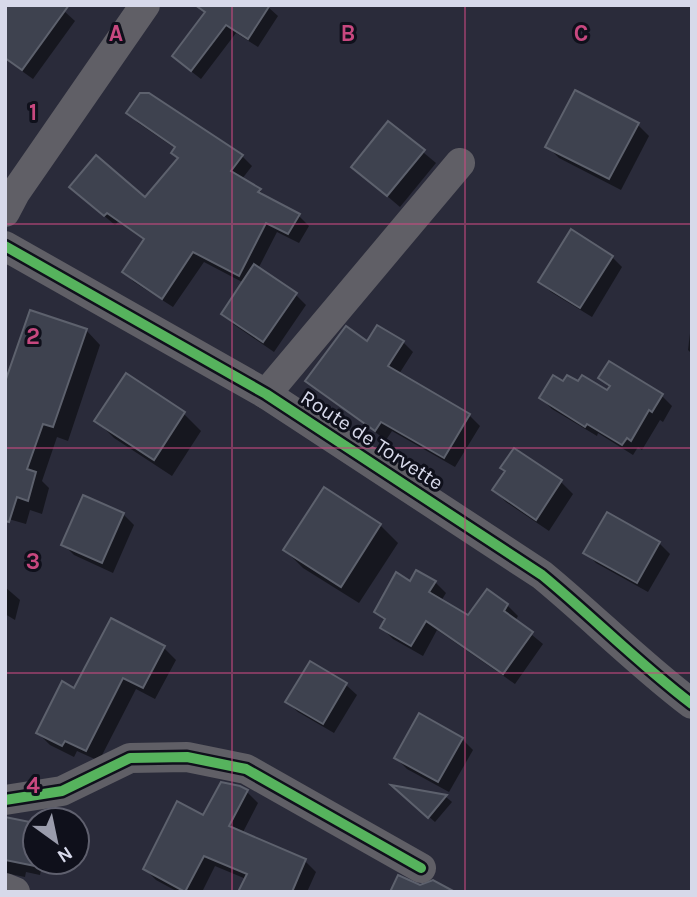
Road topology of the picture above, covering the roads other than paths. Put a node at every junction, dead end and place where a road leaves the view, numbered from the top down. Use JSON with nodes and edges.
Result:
{"nodes":[{"id":1,"x":145,"y":5,"type":"edge"},
{"id":2,"x":460,"y":163,"type":"dead end"},
{"id":3,"x":5,"y":212,"type":"edge"},
{"id":4,"x":5,"y":246,"type":"edge"},
{"id":5,"x":266,"y":394,"type":"junction"},
{"id":6,"x":692,"y":704,"type":"edge"},
{"id":7,"x":5,"y":800,"type":"edge"},
{"id":8,"x":421,"y":869,"type":"dead end"},
{"id":9,"x":5,"y":888,"type":"edge"},
{"id":10,"x":15,"y":892,"type":"edge"}],
"edges":[{"from":1,"to":3,"type":"street"},
{"from":2,"to":5,"type":"street"},
{"from":4,"to":5,"type":"street","name":"Route de Torvette"},
{"from":5,"to":6,"type":"street","name":"Route de Torvette"},
{"from":7,"to":8,"type":"street"},
{"from":9,"to":10,"type":"street"}]}
